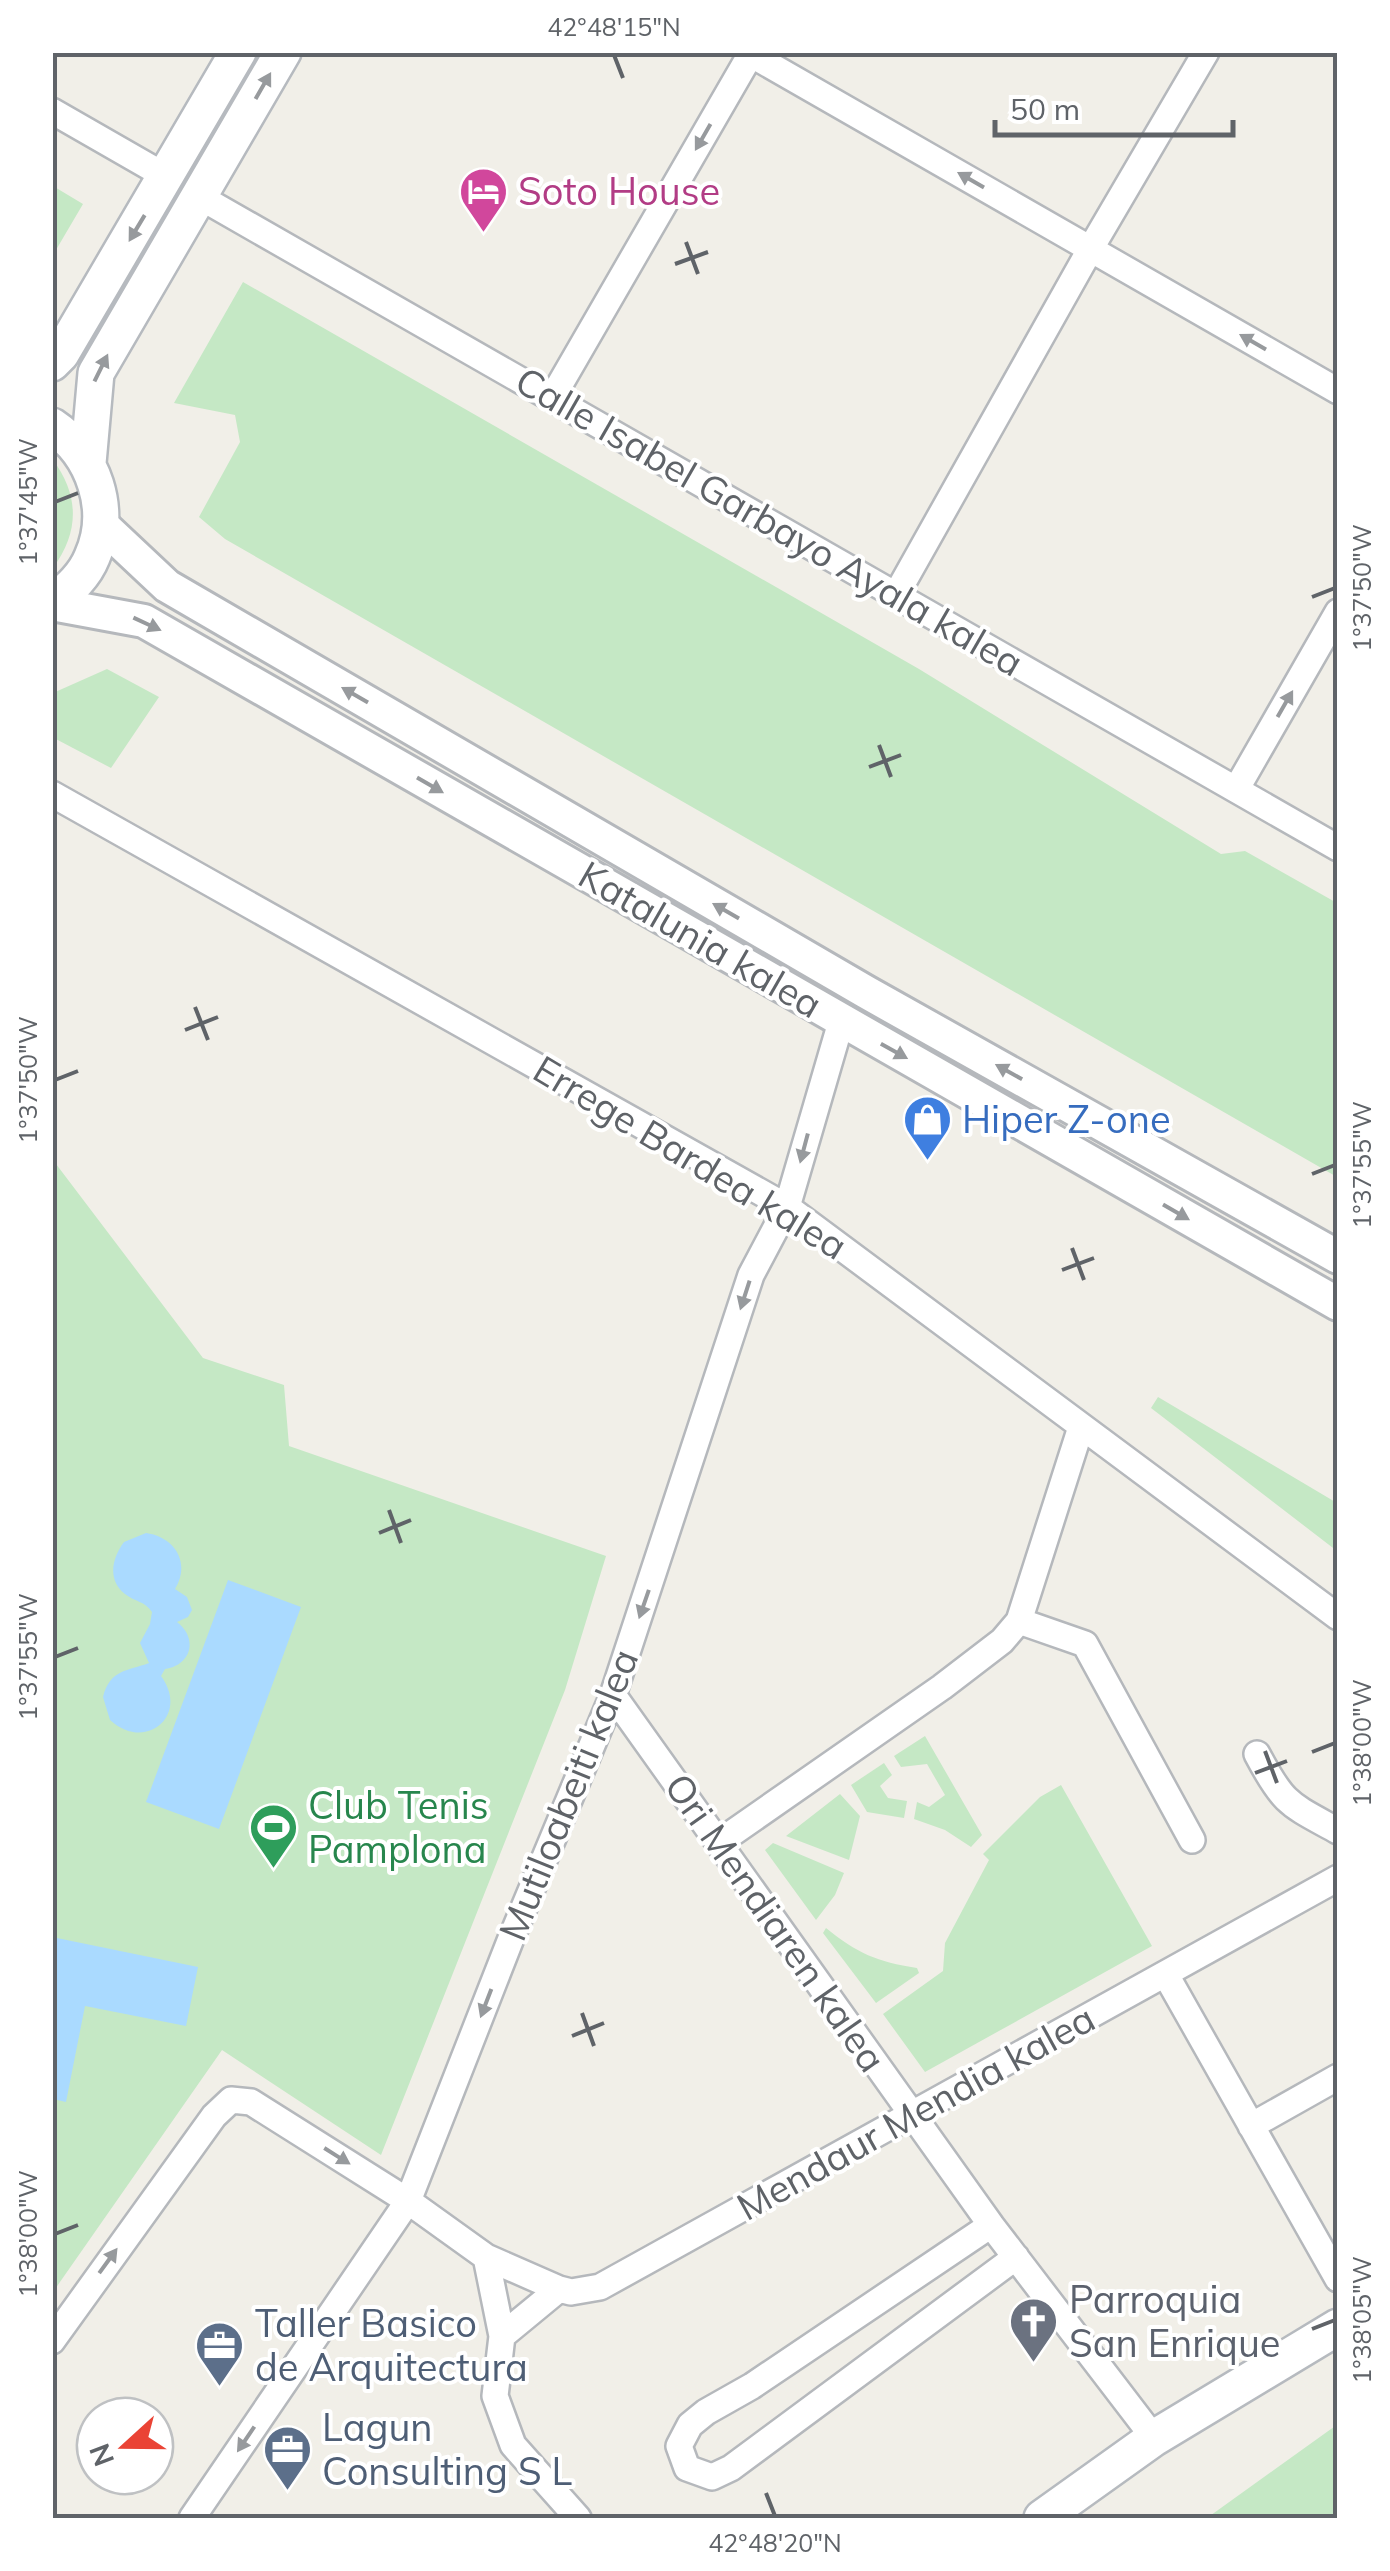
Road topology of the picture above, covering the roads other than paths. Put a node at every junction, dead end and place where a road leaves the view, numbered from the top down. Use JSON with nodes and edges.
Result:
{"nodes":[{"id":1,"x":238,"y":52,"type":"edge"},
{"id":2,"x":283,"y":52,"type":"edge"},
{"id":3,"x":1206,"y":52,"type":"edge"},
{"id":4,"x":750,"y":53,"type":"edge"},
{"id":5,"x":52,"y":111,"type":"edge"},
{"id":6,"x":167,"y":178,"type":"junction"},
{"id":7,"x":200,"y":197,"type":"junction"},
{"id":8,"x":1091,"y":248,"type":"junction"},
{"id":9,"x":52,"y":363,"type":"edge"},
{"id":10,"x":1338,"y":391,"type":"edge"},
{"id":11,"x":552,"y":398,"type":"junction"},
{"id":12,"x":52,"y":426,"type":"edge"},
{"id":13,"x":88,"y":463,"type":"junction"},
{"id":14,"x":101,"y":524,"type":"junction"},
{"id":15,"x":896,"y":595,"type":"junction"},
{"id":16,"x":52,"y":604,"type":"edge"},
{"id":17,"x":1338,"y":612,"type":"edge"},
{"id":18,"x":1237,"y":788,"type":"junction"},
{"id":19,"x":52,"y":794,"type":"edge"},
{"id":20,"x":1338,"y":848,"type":"edge"},
{"id":21,"x":841,"y":1022,"type":"junction"},
{"id":22,"x":787,"y":1207,"type":"junction"},
{"id":23,"x":1338,"y":1257,"type":"edge"},
{"id":24,"x":1338,"y":1304,"type":"edge"},
{"id":25,"x":1081,"y":1427,"type":"junction"},
{"id":26,"x":1338,"y":1617,"type":"edge"},
{"id":27,"x":1019,"y":1621,"type":"junction"},
{"id":28,"x":614,"y":1695,"type":"junction"},
{"id":29,"x":1257,"y":1754,"type":"dead end"},
{"id":30,"x":1338,"y":1831,"type":"edge"},
{"id":31,"x":1192,"y":1840,"type":"dead end"},
{"id":32,"x":718,"y":1843,"type":"junction"},
{"id":33,"x":1338,"y":1878,"type":"edge"},
{"id":34,"x":1166,"y":1975,"type":"junction"},
{"id":35,"x":1338,"y":2078,"type":"edge"},
{"id":36,"x":911,"y":2115,"type":"junction"},
{"id":37,"x":1251,"y":2126,"type":"junction"},
{"id":38,"x":408,"y":2201,"type":"junction"},
{"id":39,"x":991,"y":2225,"type":"junction"},
{"id":40,"x":1016,"y":2256,"type":"junction"},
{"id":41,"x":486,"y":2258,"type":"junction"},
{"id":42,"x":1338,"y":2280,"type":"edge"},
{"id":43,"x":559,"y":2289,"type":"junction"},
{"id":44,"x":1338,"y":2326,"type":"edge"},
{"id":45,"x":502,"y":2336,"type":"junction"},
{"id":46,"x":52,"y":2341,"type":"edge"},
{"id":47,"x":1154,"y":2438,"type":"junction"},
{"id":48,"x":192,"y":2518,"type":"edge"},
{"id":49,"x":578,"y":2518,"type":"edge"},
{"id":50,"x":1042,"y":2518,"type":"edge"}],
"edges":[{"from":1,"to":6,"type":"main road"},
{"from":7,"to":2,"type":"main road","one_way":true},
{"from":3,"to":8,"type":"street"},
{"from":8,"to":4,"type":"street","one_way":true},
{"from":4,"to":11,"type":"street","one_way":true},
{"from":5,"to":6,"type":"street"},
{"from":6,"to":9,"type":"main road","one_way":true},
{"from":7,"to":11,"type":"street","name":"Calle Isabel Garbayo Ayala kalea"},
{"from":13,"to":7,"type":"main road","one_way":true},
{"from":10,"to":8,"type":"street","one_way":true},
{"from":8,"to":15,"type":"street"},
{"from":11,"to":15,"type":"street","name":"Calle Isabel Garbayo Ayala kalea"},
{"from":12,"to":13,"type":"main road"},
{"from":13,"to":14,"type":"main road"},
{"from":14,"to":16,"type":"main road"},
{"from":23,"to":14,"type":"street","name":"Katalunia kalea","one_way":true},
{"from":15,"to":18,"type":"street","name":"Calle Isabel Garbayo Ayala kalea"},
{"from":16,"to":21,"type":"street","name":"Katalunia kalea","one_way":true},
{"from":18,"to":17,"type":"street","one_way":true},
{"from":18,"to":20,"type":"street","name":"Calle Isabel Garbayo Ayala kalea"},
{"from":19,"to":22,"type":"street","name":"Errege Bardea kalea"},
{"from":21,"to":22,"type":"street","name":"Mutiloabeiti kalea","one_way":true},
{"from":21,"to":24,"type":"street","name":"Katalunia kalea","one_way":true},
{"from":22,"to":25,"type":"street","name":"Errege Bardea kalea"},
{"from":22,"to":28,"type":"street","name":"Mutiloabeiti kalea","one_way":true},
{"from":25,"to":26,"type":"street","name":"Errege Bardea kalea"},
{"from":25,"to":27,"type":"street"},
{"from":27,"to":31,"type":"street"},
{"from":27,"to":32,"type":"street"},
{"from":28,"to":32,"type":"street","name":"Ori Mendiaren kalea"},
{"from":28,"to":38,"type":"street","name":"Mutiloabeiti kalea","one_way":true},
{"from":29,"to":30,"type":"street"},
{"from":32,"to":36,"type":"street","name":"Ori Mendiaren kalea"},
{"from":33,"to":34,"type":"street","name":"Mendaur Mendia kalea"},
{"from":34,"to":36,"type":"street","name":"Mendaur Mendia kalea"},
{"from":34,"to":37,"type":"street"},
{"from":35,"to":37,"type":"street"},
{"from":36,"to":39,"type":"street","name":"Ori Mendiaren kalea"},
{"from":36,"to":43,"type":"street","name":"Mendaur Mendia kalea"},
{"from":37,"to":42,"type":"street"},
{"from":38,"to":41,"type":"street"},
{"from":46,"to":38,"type":"street","one_way":true},
{"from":38,"to":48,"type":"street","name":"Mutiloabeiti kalea","one_way":true},
{"from":39,"to":40,"type":"street","name":"Ori Mendiaren kalea"},
{"from":39,"to":40,"type":"street"},
{"from":40,"to":47,"type":"street","name":"Ori Mendiaren kalea"},
{"from":41,"to":43,"type":"street"},
{"from":41,"to":45,"type":"street"},
{"from":43,"to":45,"type":"street"},
{"from":44,"to":47,"type":"main road"},
{"from":45,"to":49,"type":"street"},
{"from":47,"to":50,"type":"main road"}]}
